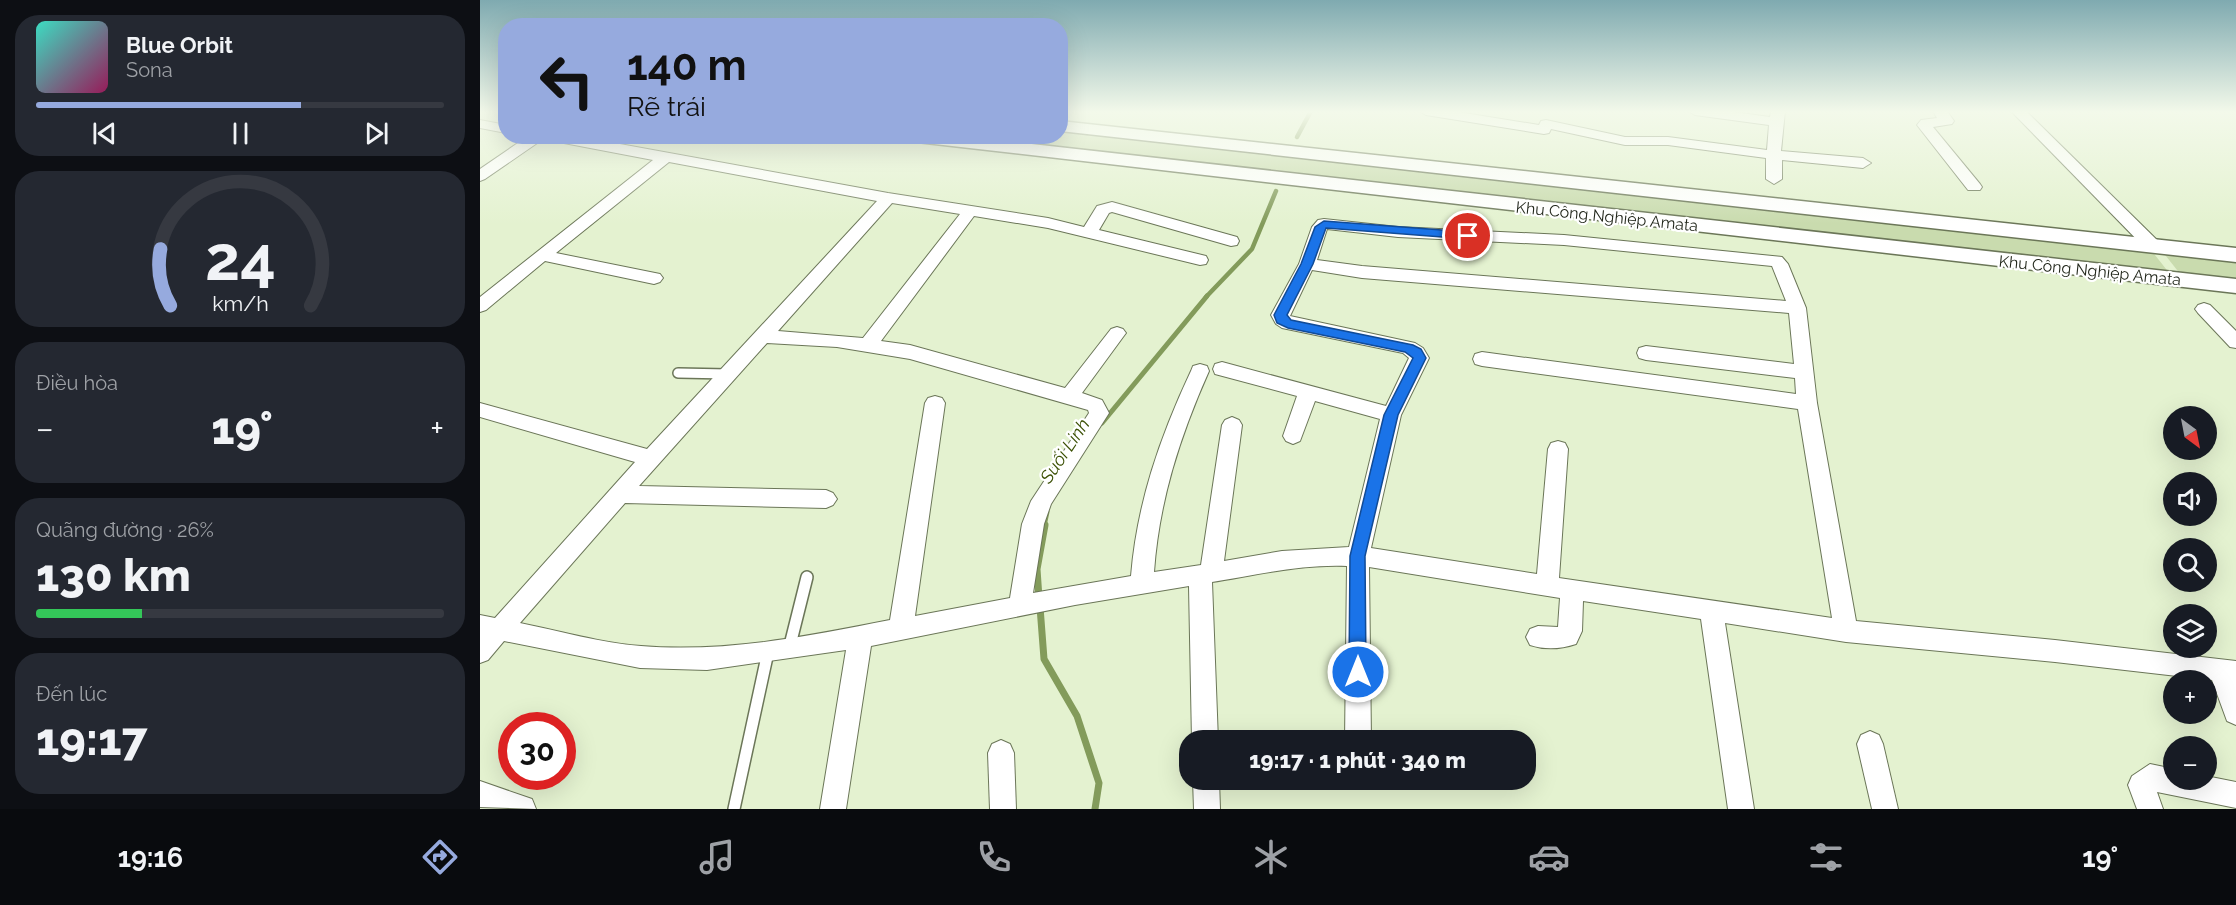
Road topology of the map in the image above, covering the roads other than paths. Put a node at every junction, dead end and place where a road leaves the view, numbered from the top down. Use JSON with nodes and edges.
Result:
{"nodes":[{"id":1,"x":520,"y":149,"type":"edge"},
{"id":2,"x":620,"y":149,"type":"edge"},
{"id":3,"x":1021,"y":149,"type":"edge"},
{"id":4,"x":1269,"y":149,"type":"edge"},
{"id":5,"x":1737,"y":149,"type":"edge"},
{"id":6,"x":1774,"y":149,"type":"edge"},
{"id":7,"x":1943,"y":149,"type":"edge"},
{"id":8,"x":2056,"y":149,"type":"edge"},
{"id":9,"x":1774,"y":155,"type":"junction"},
{"id":10,"x":666,"y":157,"type":"junction"},
{"id":11,"x":1863,"y":164,"type":"dead end"},
{"id":12,"x":480,"y":176,"type":"edge"},
{"id":13,"x":1774,"y":179,"type":"dead end"},
{"id":14,"x":1974,"y":187,"type":"dead end"},
{"id":15,"x":888,"y":198,"type":"junction"},
{"id":16,"x":971,"y":210,"type":"junction"},
{"id":17,"x":1089,"y":233,"type":"junction"},
{"id":18,"x":1231,"y":241,"type":"dead end"},
{"id":19,"x":2152,"y":245,"type":"junction"},
{"id":20,"x":541,"y":255,"type":"junction"},
{"id":21,"x":2236,"y":255,"type":"edge"},
{"id":22,"x":1200,"y":260,"type":"dead end"},
{"id":23,"x":1307,"y":264,"type":"junction"},
{"id":24,"x":654,"y":278,"type":"dead end"},
{"id":25,"x":2180,"y":280,"type":"junction"},
{"id":26,"x":2236,"y":286,"type":"edge"},
{"id":27,"x":480,"y":306,"type":"edge"},
{"id":28,"x":1797,"y":308,"type":"junction"},
{"id":29,"x":2204,"y":309,"type":"dead end"},
{"id":30,"x":1117,"y":333,"type":"dead end"},
{"id":31,"x":763,"y":336,"type":"junction"},
{"id":32,"x":2236,"y":342,"type":"edge"},
{"id":33,"x":867,"y":346,"type":"junction"},
{"id":34,"x":1646,"y":353,"type":"dead end"},
{"id":35,"x":1482,"y":359,"type":"dead end"},
{"id":36,"x":1222,"y":369,"type":"dead end"},
{"id":37,"x":1200,"y":371,"type":"dead end"},
{"id":38,"x":1804,"y":372,"type":"junction"},
{"id":39,"x":678,"y":373,"type":"dead end"},
{"id":40,"x":728,"y":374,"type":"junction"},
{"id":41,"x":1308,"y":392,"type":"junction"},
{"id":42,"x":1068,"y":396,"type":"junction"},
{"id":43,"x":935,"y":403,"type":"dead end"},
{"id":44,"x":1807,"y":403,"type":"junction"},
{"id":45,"x":480,"y":410,"type":"edge"},
{"id":46,"x":1391,"y":415,"type":"junction"},
{"id":47,"x":1232,"y":425,"type":"dead end"},
{"id":48,"x":1293,"y":436,"type":"dead end"},
{"id":49,"x":1558,"y":448,"type":"dead end"},
{"id":50,"x":651,"y":458,"type":"junction"},
{"id":51,"x":620,"y":494,"type":"junction"},
{"id":52,"x":826,"y":499,"type":"dead end"},
{"id":53,"x":1358,"y":556,"type":"junction"},
{"id":54,"x":1205,"y":574,"type":"junction"},
{"id":55,"x":807,"y":578,"type":"dead end"},
{"id":56,"x":1142,"y":585,"type":"junction"},
{"id":57,"x":1547,"y":586,"type":"junction"},
{"id":58,"x":1572,"y":590,"type":"junction"},
{"id":59,"x":1020,"y":605,"type":"junction"},
{"id":60,"x":1711,"y":610,"type":"junction"},
{"id":61,"x":490,"y":628,"type":"edge"},
{"id":62,"x":901,"y":628,"type":"junction"},
{"id":63,"x":1846,"y":631,"type":"junction"},
{"id":64,"x":860,"y":637,"type":"junction"},
{"id":65,"x":1538,"y":637,"type":"dead end"},
{"id":66,"x":779,"y":651,"type":"junction"},
{"id":67,"x":480,"y":652,"type":"edge"},
{"id":68,"x":2228,"y":671,"type":"edge"},
{"id":69,"x":2236,"y":713,"type":"edge"},
{"id":70,"x":1205,"y":730,"type":"edge"},
{"id":71,"x":1358,"y":730,"type":"edge"},
{"id":72,"x":1870,"y":744,"type":"dead end"},
{"id":73,"x":1001,"y":753,"type":"dead end"},
{"id":74,"x":1206,"y":790,"type":"edge"},
{"id":75,"x":480,"y":794,"type":"edge"},
{"id":76,"x":2236,"y":795,"type":"edge"},
{"id":77,"x":523,"y":808,"type":"edge"},
{"id":78,"x":734,"y":809,"type":"edge"},
{"id":79,"x":833,"y":809,"type":"edge"},
{"id":80,"x":1003,"y":809,"type":"edge"},
{"id":81,"x":1207,"y":809,"type":"edge"},
{"id":82,"x":1741,"y":809,"type":"edge"},
{"id":83,"x":1885,"y":809,"type":"edge"},
{"id":84,"x":2150,"y":809,"type":"edge"}],
"edges":[{"from":1,"to":12,"type":"street"},
{"from":2,"to":10,"type":"street"},
{"from":3,"to":25,"type":"street","name":"Khu Công Nghiệp Amata"},
{"from":4,"to":19,"type":"street","name":"Khu Công Nghiệp Amata"},
{"from":5,"to":9,"type":"street"},
{"from":6,"to":9,"type":"street"},
{"from":7,"to":14,"type":"street"},
{"from":8,"to":19,"type":"street"},
{"from":9,"to":11,"type":"street"},
{"from":9,"to":13,"type":"street"},
{"from":10,"to":15,"type":"street"},
{"from":10,"to":20,"type":"street"},
{"from":15,"to":16,"type":"street"},
{"from":15,"to":31,"type":"street"},
{"from":16,"to":17,"type":"street"},
{"from":16,"to":33,"type":"street"},
{"from":17,"to":18,"type":"street"},
{"from":17,"to":22,"type":"street"},
{"from":19,"to":21,"type":"street","name":"Khu Công Nghiệp Amata"},
{"from":19,"to":25,"type":"street"},
{"from":20,"to":24,"type":"street"},
{"from":20,"to":27,"type":"street"},
{"from":23,"to":28,"type":"street"},
{"from":23,"to":28,"type":"street"},
{"from":23,"to":46,"type":"street"},
{"from":25,"to":26,"type":"street","name":"Khu Công Nghiệp Amata"},
{"from":28,"to":38,"type":"street"},
{"from":29,"to":32,"type":"street"},
{"from":30,"to":42,"type":"street"},
{"from":31,"to":33,"type":"street"},
{"from":31,"to":40,"type":"street"},
{"from":33,"to":42,"type":"street"},
{"from":34,"to":38,"type":"street"},
{"from":35,"to":44,"type":"street"},
{"from":36,"to":41,"type":"street"},
{"from":37,"to":56,"type":"street"},
{"from":38,"to":44,"type":"street"},
{"from":39,"to":40,"type":"lane"},
{"from":40,"to":50,"type":"street"},
{"from":41,"to":46,"type":"street"},
{"from":41,"to":48,"type":"street"},
{"from":42,"to":59,"type":"street"},
{"from":43,"to":62,"type":"street"},
{"from":44,"to":63,"type":"street"},
{"from":45,"to":50,"type":"street"},
{"from":46,"to":53,"type":"street"},
{"from":47,"to":54,"type":"street"},
{"from":49,"to":57,"type":"street"},
{"from":50,"to":51,"type":"street"},
{"from":51,"to":52,"type":"street"},
{"from":51,"to":61,"type":"street"},
{"from":53,"to":54,"type":"street"},
{"from":53,"to":57,"type":"street"},
{"from":53,"to":71,"type":"street"},
{"from":54,"to":56,"type":"street"},
{"from":54,"to":70,"type":"street"},
{"from":55,"to":66,"type":"lane"},
{"from":56,"to":59,"type":"street"},
{"from":57,"to":58,"type":"street"},
{"from":58,"to":60,"type":"street"},
{"from":58,"to":65,"type":"street"},
{"from":59,"to":62,"type":"street"},
{"from":60,"to":63,"type":"street"},
{"from":60,"to":82,"type":"street"},
{"from":61,"to":66,"type":"street"},
{"from":61,"to":67,"type":"street"},
{"from":62,"to":64,"type":"street"},
{"from":63,"to":68,"type":"street"},
{"from":64,"to":66,"type":"street"},
{"from":64,"to":79,"type":"street"},
{"from":66,"to":78,"type":"lane"},
{"from":68,"to":69,"type":"street"},
{"from":72,"to":83,"type":"street"},
{"from":73,"to":80,"type":"street"},
{"from":74,"to":81,"type":"street"},
{"from":75,"to":77,"type":"street"},
{"from":76,"to":84,"type":"street"}]}
